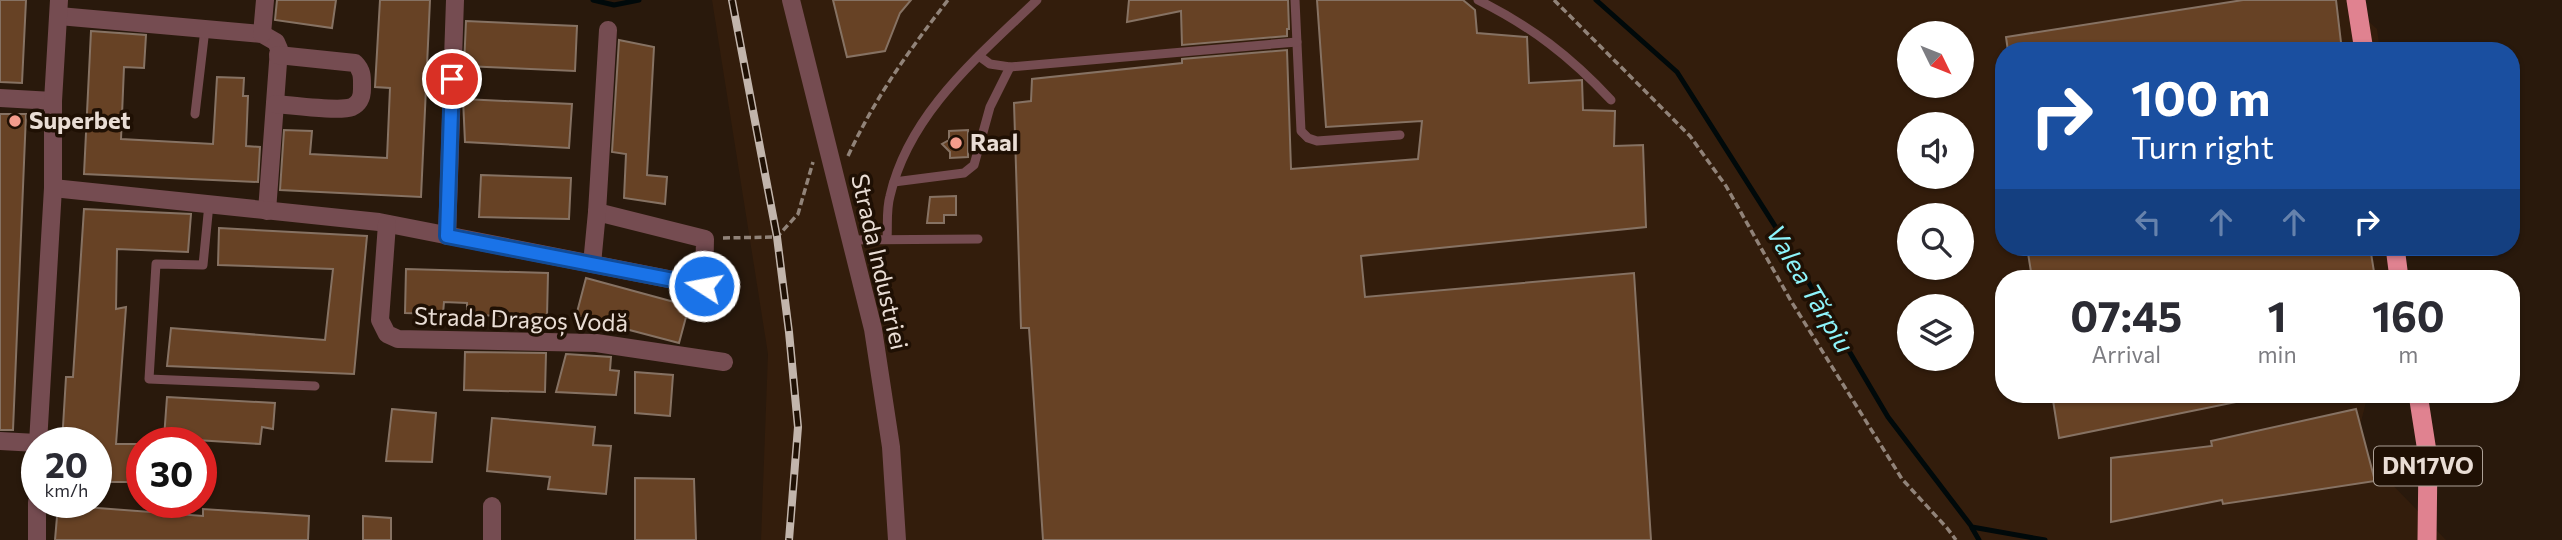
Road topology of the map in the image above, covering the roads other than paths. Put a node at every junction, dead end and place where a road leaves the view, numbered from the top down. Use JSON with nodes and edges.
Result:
{"nodes":[{"id":1,"x":265,"y":0,"type":"edge"},
{"id":2,"x":455,"y":0,"type":"edge"},
{"id":3,"x":791,"y":0,"type":"edge"},
{"id":4,"x":1037,"y":0,"type":"edge"},
{"id":5,"x":1295,"y":0,"type":"edge"},
{"id":6,"x":1478,"y":0,"type":"edge"},
{"id":7,"x":2356,"y":0,"type":"edge"},
{"id":8,"x":59,"y":8,"type":"edge"},
{"id":9,"x":205,"y":29,"type":"junction"},
{"id":10,"x":608,"y":30,"type":"dead end"},
{"id":11,"x":262,"y":34,"type":"junction"},
{"id":12,"x":1297,"y":42,"type":"junction"},
{"id":13,"x":2363,"y":42,"type":"edge"},
{"id":14,"x":278,"y":55,"type":"junction"},
{"id":15,"x":979,"y":56,"type":"junction"},
{"id":16,"x":1010,"y":67,"type":"junction"},
{"id":17,"x":0,"y":98,"type":"edge"},
{"id":18,"x":1611,"y":100,"type":"dead end"},
{"id":19,"x":53,"y":101,"type":"junction"},
{"id":20,"x":275,"y":104,"type":"junction"},
{"id":21,"x":195,"y":114,"type":"dead end"},
{"id":22,"x":1400,"y":135,"type":"dead end"},
{"id":23,"x":894,"y":182,"type":"junction"},
{"id":24,"x":53,"y":188,"type":"junction"},
{"id":25,"x":209,"y":204,"type":"junction"},
{"id":26,"x":267,"y":211,"type":"junction"},
{"id":27,"x":597,"y":212,"type":"junction"},
{"id":28,"x":387,"y":224,"type":"junction"},
{"id":29,"x":447,"y":236,"type":"junction"},
{"id":30,"x":887,"y":239,"type":"junction"},
{"id":31,"x":978,"y":239,"type":"dead end"},
{"id":32,"x":850,"y":240,"type":"junction"},
{"id":33,"x":592,"y":264,"type":"junction"},
{"id":34,"x":724,"y":362,"type":"dead end"},
{"id":35,"x":315,"y":386,"type":"dead end"},
{"id":36,"x":2419,"y":403,"type":"edge"},
{"id":37,"x":38,"y":427,"type":"edge"},
{"id":38,"x":0,"y":441,"type":"edge"},
{"id":39,"x":21,"y":442,"type":"edge"},
{"id":40,"x":492,"y":506,"type":"dead end"},
{"id":41,"x":37,"y":518,"type":"edge"},
{"id":42,"x":37,"y":540,"type":"edge"},
{"id":43,"x":492,"y":540,"type":"edge"},
{"id":44,"x":898,"y":540,"type":"edge"},
{"id":45,"x":2427,"y":540,"type":"edge"}],
"edges":[{"from":1,"to":11,"type":"street"},
{"from":2,"to":29,"type":"street"},
{"from":3,"to":32,"type":"street","name":"Strada Industriei"},
{"from":4,"to":15,"type":"lane"},
{"from":5,"to":12,"type":"lane"},
{"from":6,"to":18,"type":"lane"},
{"from":7,"to":13,"type":"highway"},
{"from":8,"to":9,"type":"street"},
{"from":8,"to":19,"type":"street"},
{"from":9,"to":11,"type":"street"},
{"from":9,"to":21,"type":"lane"},
{"from":10,"to":27,"type":"street"},
{"from":11,"to":14,"type":"street"},
{"from":12,"to":16,"type":"lane"},
{"from":12,"to":22,"type":"lane"},
{"from":14,"to":20,"type":"street"},
{"from":14,"to":20,"type":"street"},
{"from":15,"to":16,"type":"lane"},
{"from":15,"to":23,"type":"lane"},
{"from":16,"to":23,"type":"lane"},
{"from":17,"to":19,"type":"street"},
{"from":19,"to":24,"type":"street"},
{"from":20,"to":26,"type":"street"},
{"from":23,"to":30,"type":"lane"},
{"from":24,"to":25,"type":"street"},
{"from":24,"to":37,"type":"street"},
{"from":25,"to":26,"type":"street"},
{"from":25,"to":35,"type":"lane"},
{"from":26,"to":28,"type":"street"},
{"from":27,"to":33,"type":"street"},
{"from":27,"to":33,"type":"street"},
{"from":28,"to":29,"type":"street"},
{"from":28,"to":34,"type":"street","name":"Strada Dragoș Vodă"},
{"from":29,"to":33,"type":"street"},
{"from":30,"to":31,"type":"lane"},
{"from":30,"to":32,"type":"lane"},
{"from":32,"to":44,"type":"street","name":"Strada Industriei"},
{"from":36,"to":45,"type":"highway","number":"DN17VO"},
{"from":38,"to":39,"type":"street"},
{"from":40,"to":43,"type":"street"},
{"from":41,"to":42,"type":"street"}]}
